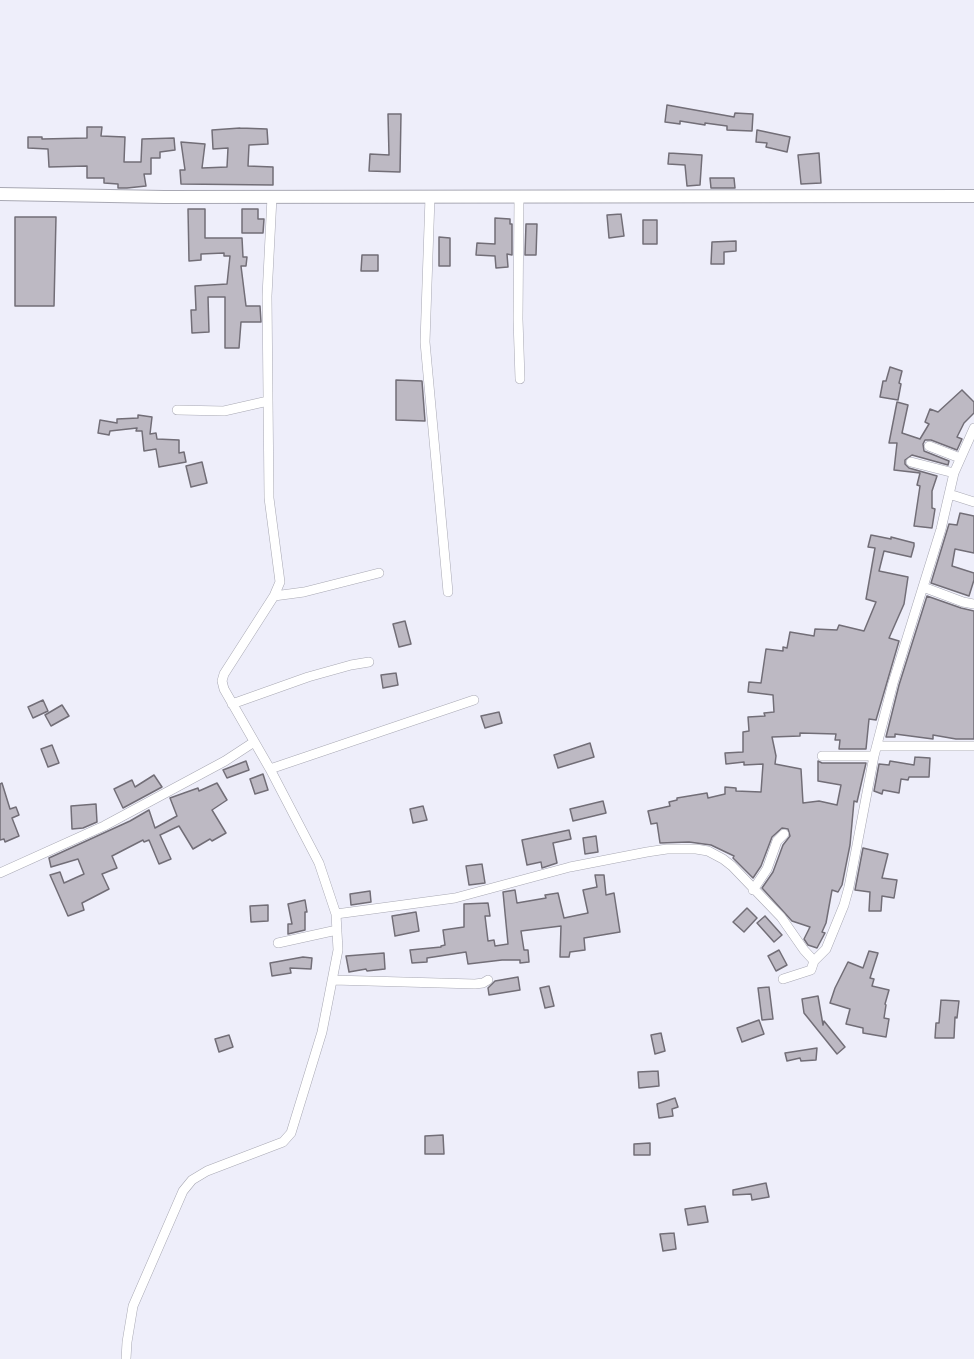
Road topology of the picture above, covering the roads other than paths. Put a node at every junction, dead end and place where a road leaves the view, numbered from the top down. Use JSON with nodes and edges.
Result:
{"nodes":[{"id":1,"x":0,"y":194,"type":"edge"},
{"id":2,"x":519,"y":196,"type":"junction"},
{"id":3,"x":974,"y":196,"type":"edge"},
{"id":4,"x":272,"y":197,"type":"junction"},
{"id":5,"x":430,"y":197,"type":"junction"},
{"id":6,"x":520,"y":380,"type":"dead end"},
{"id":7,"x":268,"y":401,"type":"junction"},
{"id":8,"x":177,"y":410,"type":"dead end"},
{"id":9,"x":974,"y":428,"type":"edge"},
{"id":10,"x":929,"y":446,"type":"dead end"},
{"id":11,"x":960,"y":458,"type":"junction"},
{"id":12,"x":911,"y":462,"type":"dead end"},
{"id":13,"x":954,"y":473,"type":"junction"},
{"id":14,"x":949,"y":494,"type":"junction"},
{"id":15,"x":974,"y":502,"type":"edge"},
{"id":16,"x":379,"y":573,"type":"dead end"},
{"id":17,"x":923,"y":587,"type":"junction"},
{"id":18,"x":448,"y":592,"type":"dead end"},
{"id":19,"x":274,"y":596,"type":"junction"},
{"id":20,"x":974,"y":604,"type":"edge"},
{"id":21,"x":369,"y":662,"type":"dead end"},
{"id":22,"x":474,"y":700,"type":"dead end"},
{"id":23,"x":232,"y":704,"type":"junction"},
{"id":24,"x":254,"y":742,"type":"junction"},
{"id":25,"x":974,"y":747,"type":"edge"},
{"id":26,"x":876,"y":751,"type":"junction"},
{"id":27,"x":822,"y":756,"type":"dead end"},
{"id":28,"x":270,"y":769,"type":"junction"},
{"id":29,"x":784,"y":834,"type":"dead end"},
{"id":30,"x":0,"y":873,"type":"edge"},
{"id":31,"x":753,"y":890,"type":"junction"},
{"id":32,"x":336,"y":914,"type":"junction"},
{"id":33,"x":337,"y":930,"type":"junction"},
{"id":34,"x":278,"y":943,"type":"dead end"},
{"id":35,"x":814,"y":960,"type":"junction"},
{"id":36,"x":783,"y":979,"type":"dead end"},
{"id":37,"x":333,"y":980,"type":"junction"},
{"id":38,"x":488,"y":980,"type":"dead end"},
{"id":39,"x":126,"y":1359,"type":"edge"}],
"edges":[{"from":1,"to":4,"type":"street"},
{"from":2,"to":3,"type":"street"},
{"from":2,"to":5,"type":"street"},
{"from":2,"to":6,"type":"street"},
{"from":4,"to":5,"type":"street"},
{"from":4,"to":7,"type":"street"},
{"from":5,"to":18,"type":"street"},
{"from":7,"to":8,"type":"street"},
{"from":7,"to":19,"type":"street"},
{"from":9,"to":11,"type":"street"},
{"from":10,"to":11,"type":"street"},
{"from":11,"to":13,"type":"street"},
{"from":12,"to":13,"type":"street"},
{"from":13,"to":14,"type":"street"},
{"from":14,"to":15,"type":"street"},
{"from":14,"to":17,"type":"street"},
{"from":16,"to":19,"type":"street"},
{"from":17,"to":20,"type":"street"},
{"from":17,"to":26,"type":"street"},
{"from":19,"to":23,"type":"street"},
{"from":21,"to":23,"type":"street"},
{"from":22,"to":28,"type":"street"},
{"from":23,"to":24,"type":"street"},
{"from":24,"to":28,"type":"street"},
{"from":24,"to":30,"type":"street"},
{"from":25,"to":26,"type":"street"},
{"from":26,"to":27,"type":"street"},
{"from":26,"to":35,"type":"street"},
{"from":28,"to":32,"type":"street"},
{"from":29,"to":31,"type":"street"},
{"from":31,"to":32,"type":"street"},
{"from":31,"to":35,"type":"street"},
{"from":32,"to":33,"type":"street"},
{"from":33,"to":34,"type":"street"},
{"from":33,"to":37,"type":"street"},
{"from":35,"to":36,"type":"street"},
{"from":37,"to":38,"type":"street"},
{"from":37,"to":39,"type":"street"}]}
